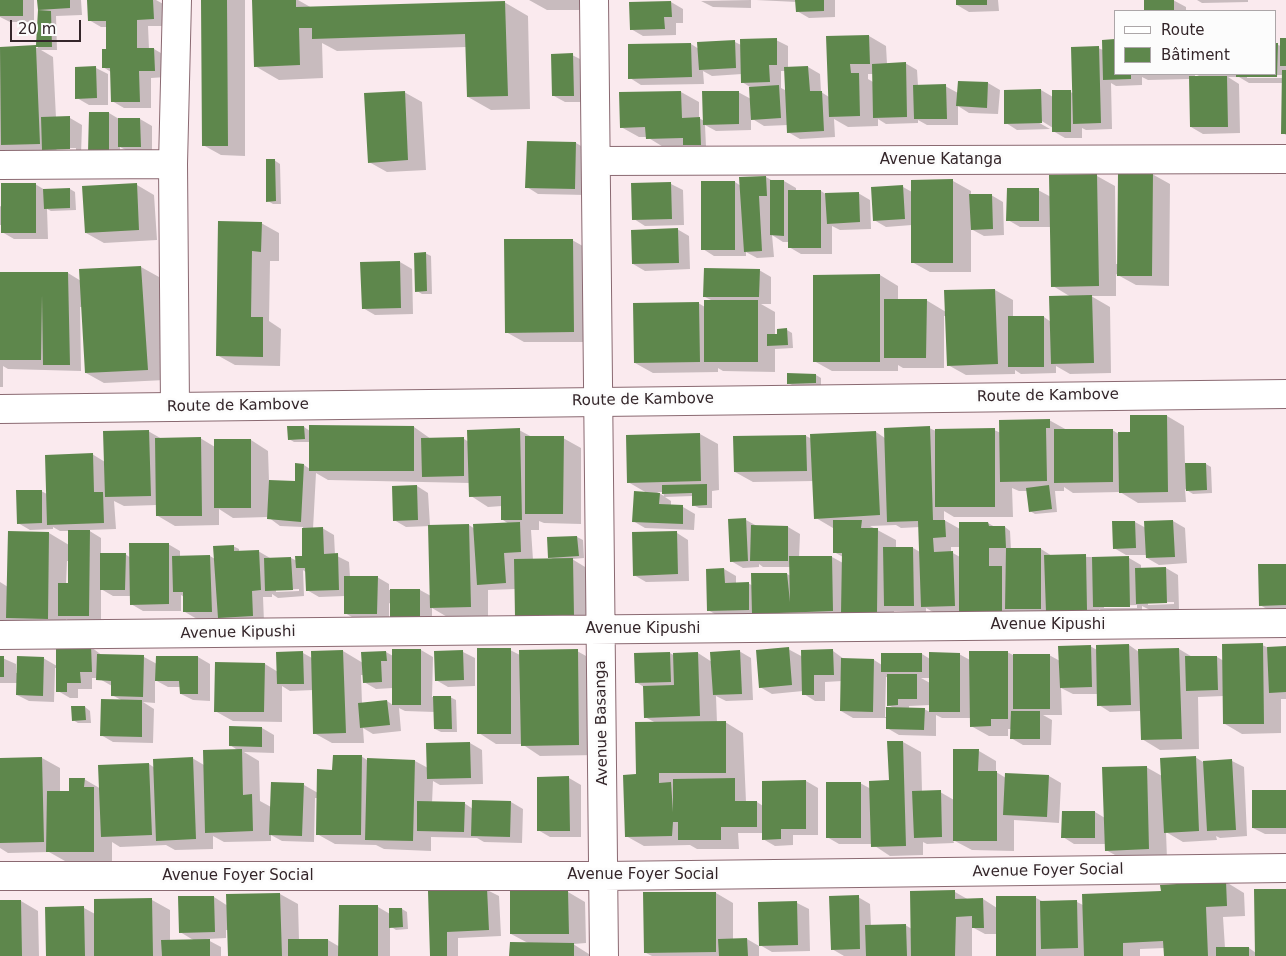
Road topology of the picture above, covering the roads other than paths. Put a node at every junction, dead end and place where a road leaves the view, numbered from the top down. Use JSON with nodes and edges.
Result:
{"nodes":[{"id":1,"x":177,"y":0,"type":"edge"},
{"id":2,"x":594,"y":0,"type":"edge"},
{"id":3,"x":1286,"y":159,"type":"edge"},
{"id":4,"x":596,"y":161,"type":"junction"},
{"id":5,"x":173,"y":164,"type":"junction"},
{"id":6,"x":0,"y":165,"type":"edge"},
{"id":7,"x":1286,"y":394,"type":"edge"},
{"id":8,"x":599,"y":400,"type":"junction"},
{"id":9,"x":0,"y":408,"type":"edge"},
{"id":10,"x":175,"y":408,"type":"junction"},
{"id":11,"x":1286,"y":624,"type":"edge"},
{"id":12,"x":601,"y":629,"type":"junction"},
{"id":13,"x":0,"y":636,"type":"edge"},
{"id":14,"x":1286,"y":868,"type":"edge"},
{"id":15,"x":0,"y":876,"type":"edge"},
{"id":16,"x":604,"y":876,"type":"junction"},
{"id":17,"x":604,"y":956,"type":"edge"}],
"edges":[{"from":1,"to":5,"type":"street"},
{"from":2,"to":4,"type":"street","name":"Avenue Basanga"},
{"from":3,"to":4,"type":"street","name":"Avenue Katanga"},
{"from":4,"to":8,"type":"street","name":"Avenue Basanga"},
{"from":5,"to":6,"type":"street"},
{"from":5,"to":10,"type":"street"},
{"from":7,"to":8,"type":"street","name":"Route de Kambove"},
{"from":8,"to":10,"type":"street","name":"Route de Kambove"},
{"from":8,"to":12,"type":"street","name":"Avenue Basanga"},
{"from":9,"to":10,"type":"street","name":"Route de Kambove"},
{"from":11,"to":12,"type":"street","name":"Avenue Kipushi"},
{"from":12,"to":13,"type":"street","name":"Avenue Kipushi"},
{"from":12,"to":16,"type":"street","name":"Avenue Basanga"},
{"from":14,"to":16,"type":"street","name":"Avenue Foyer Social"},
{"from":15,"to":16,"type":"street","name":"Avenue Foyer Social"},
{"from":16,"to":17,"type":"street","name":"Avenue Basanga"}]}
